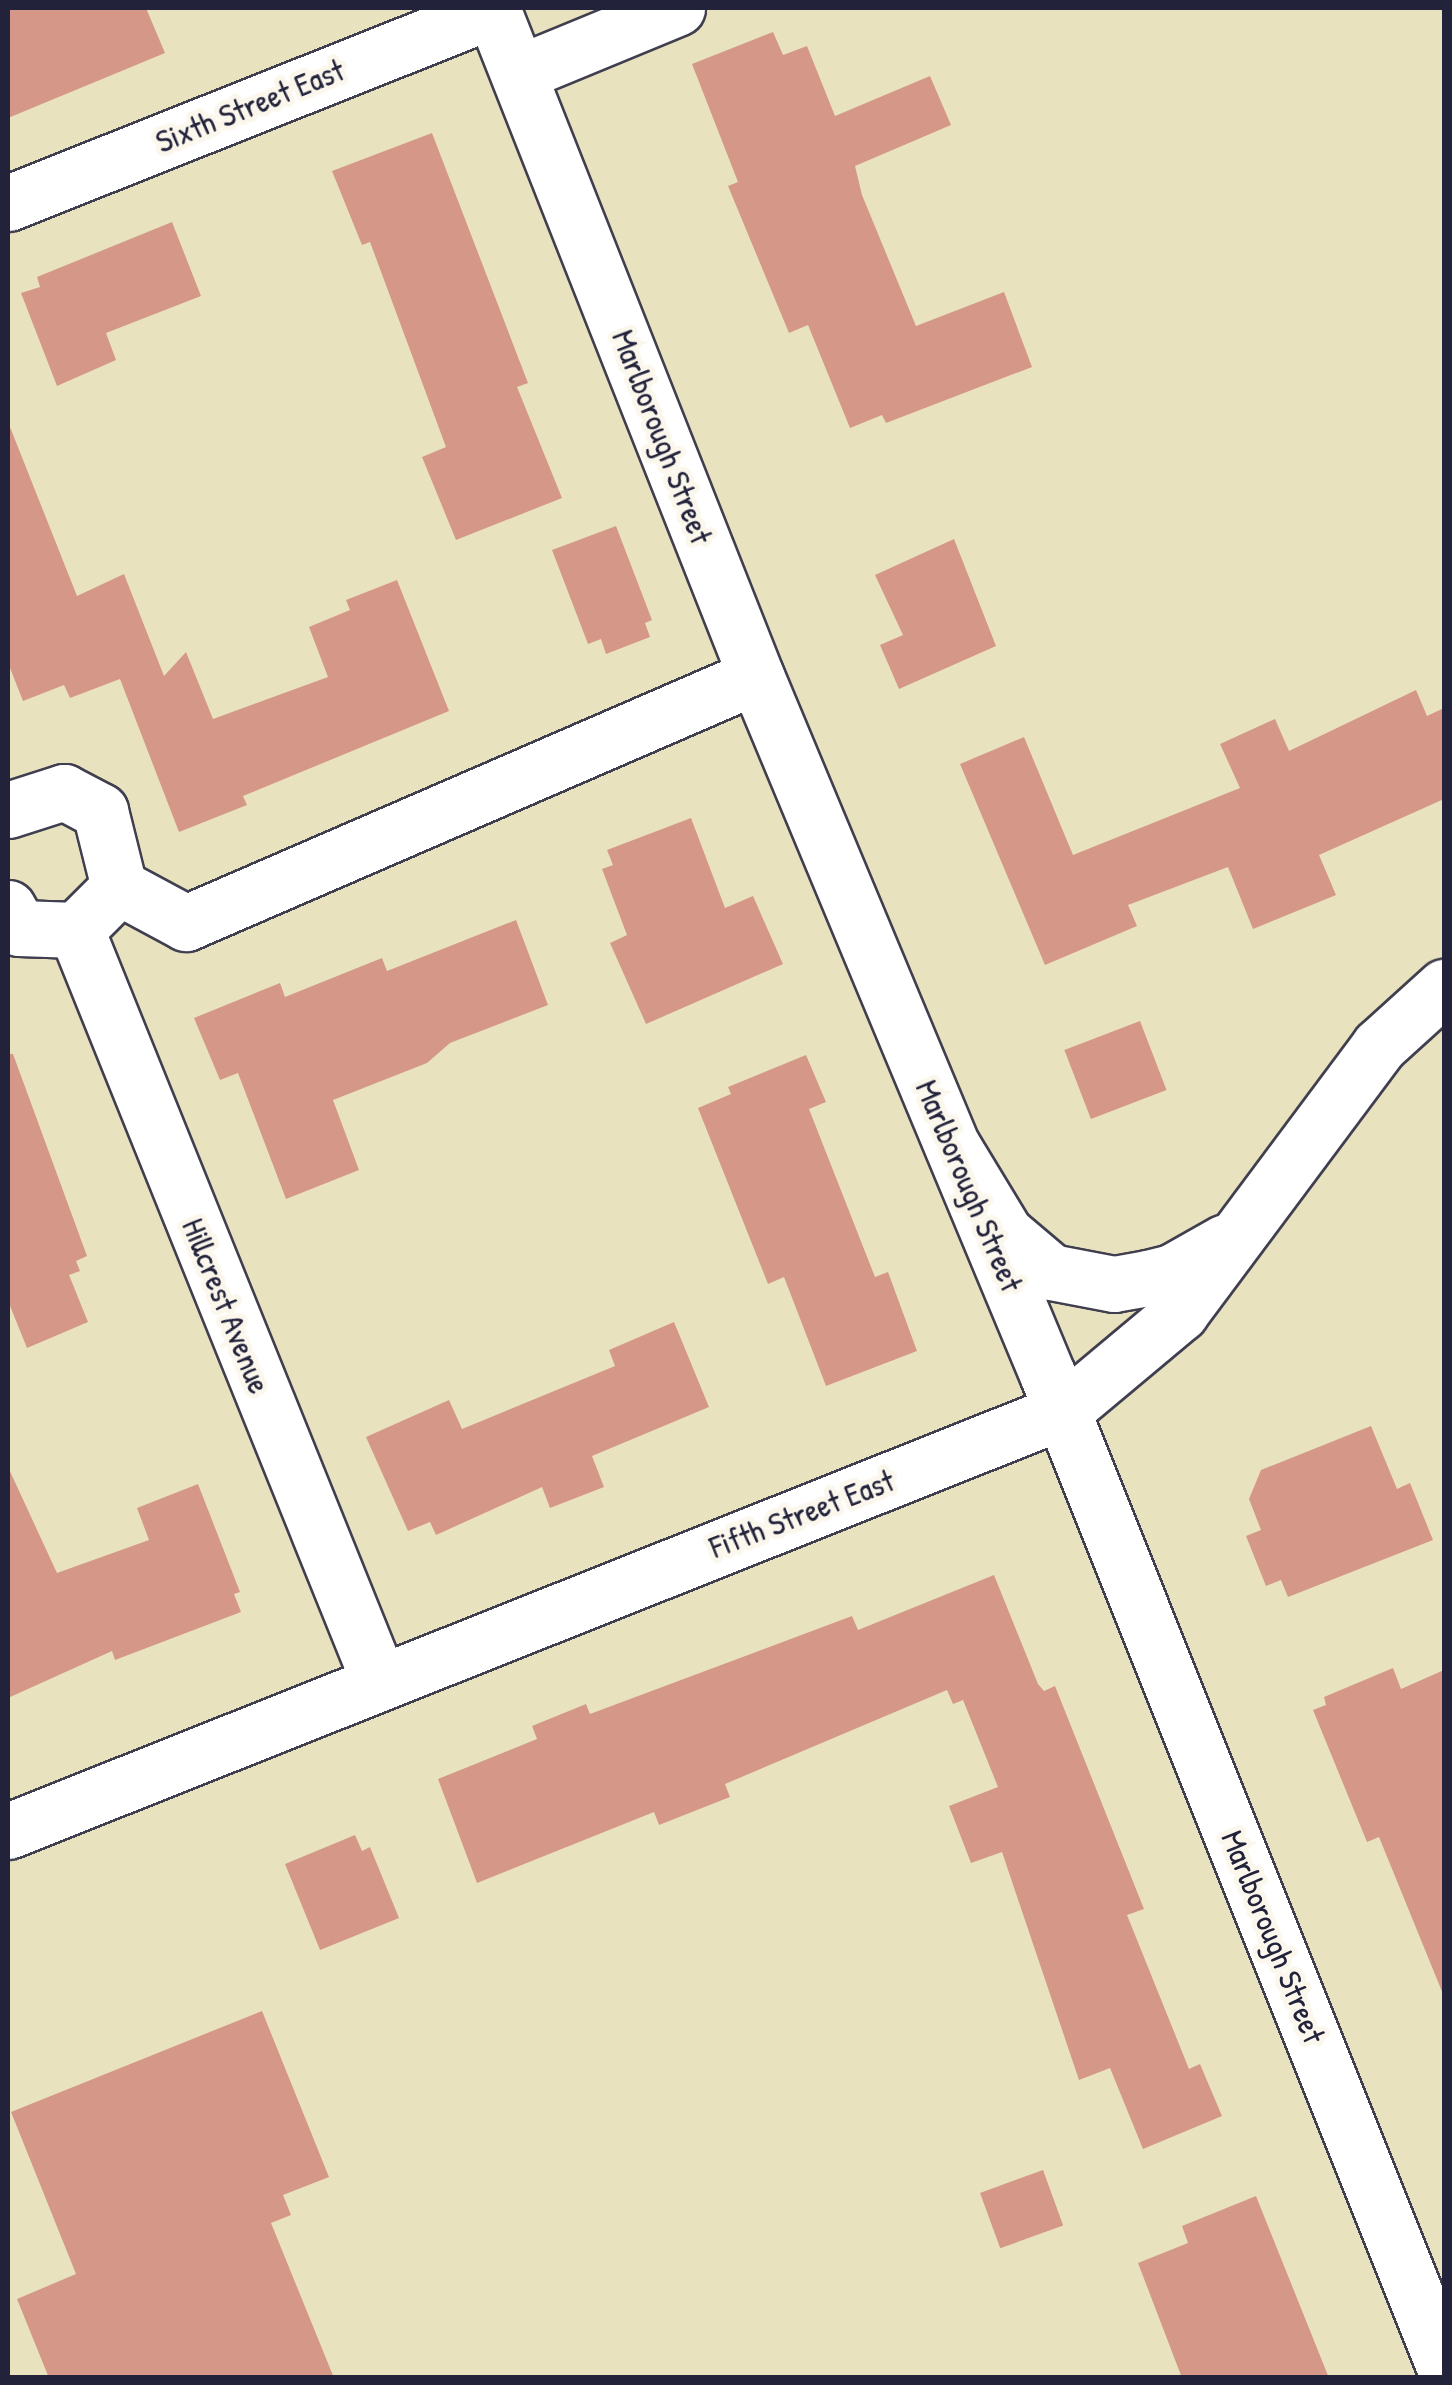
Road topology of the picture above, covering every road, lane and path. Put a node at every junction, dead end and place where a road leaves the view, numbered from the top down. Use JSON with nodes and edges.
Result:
{"nodes":[{"id":1,"x":677,"y":8,"type":"edge"},
{"id":2,"x":492,"y":9,"type":"edge"},
{"id":3,"x":519,"y":73,"type":"junction"},
{"id":4,"x":8,"y":203,"type":"edge"},
{"id":5,"x":756,"y":676,"type":"junction"},
{"id":6,"x":8,"y":810,"type":"edge"},
{"id":7,"x":119,"y":887,"type":"junction"},
{"id":8,"x":8,"y":908,"type":"edge"},
{"id":9,"x":76,"y":930,"type":"junction"},
{"id":10,"x":1444,"y":987,"type":"edge"},
{"id":11,"x":954,"y":1147,"type":"junction"},
{"id":12,"x":1232,"y":1238,"type":"junction"},
{"id":13,"x":1062,"y":1411,"type":"junction"},
{"id":14,"x":379,"y":1681,"type":"junction"},
{"id":15,"x":8,"y":1831,"type":"edge"},
{"id":16,"x":1444,"y":2366,"type":"edge"}],
"edges":[{"from":1,"to":3,"type":"street"},
{"from":2,"to":3,"type":"street","name":"Marlborough Street"},
{"from":2,"to":4,"type":"street","name":"Sixth Street East"},
{"from":3,"to":5,"type":"street","name":"Marlborough Street"},
{"from":5,"to":7,"type":"street"},
{"from":5,"to":11,"type":"street","name":"Marlborough Street"},
{"from":6,"to":7,"type":"street"},
{"from":7,"to":9,"type":"street"},
{"from":8,"to":9,"type":"street"},
{"from":9,"to":14,"type":"street","name":"Hillcrest Avenue"},
{"from":10,"to":12,"type":"street","name":"Fifth Street East"},
{"from":11,"to":12,"type":"street"},
{"from":11,"to":13,"type":"street","name":"Marlborough Street"},
{"from":12,"to":13,"type":"street","name":"Fifth Street East"},
{"from":13,"to":14,"type":"street","name":"Fifth Street East"},
{"from":13,"to":16,"type":"street","name":"Marlborough Street"},
{"from":14,"to":15,"type":"street","name":"Fifth Street East"}]}
